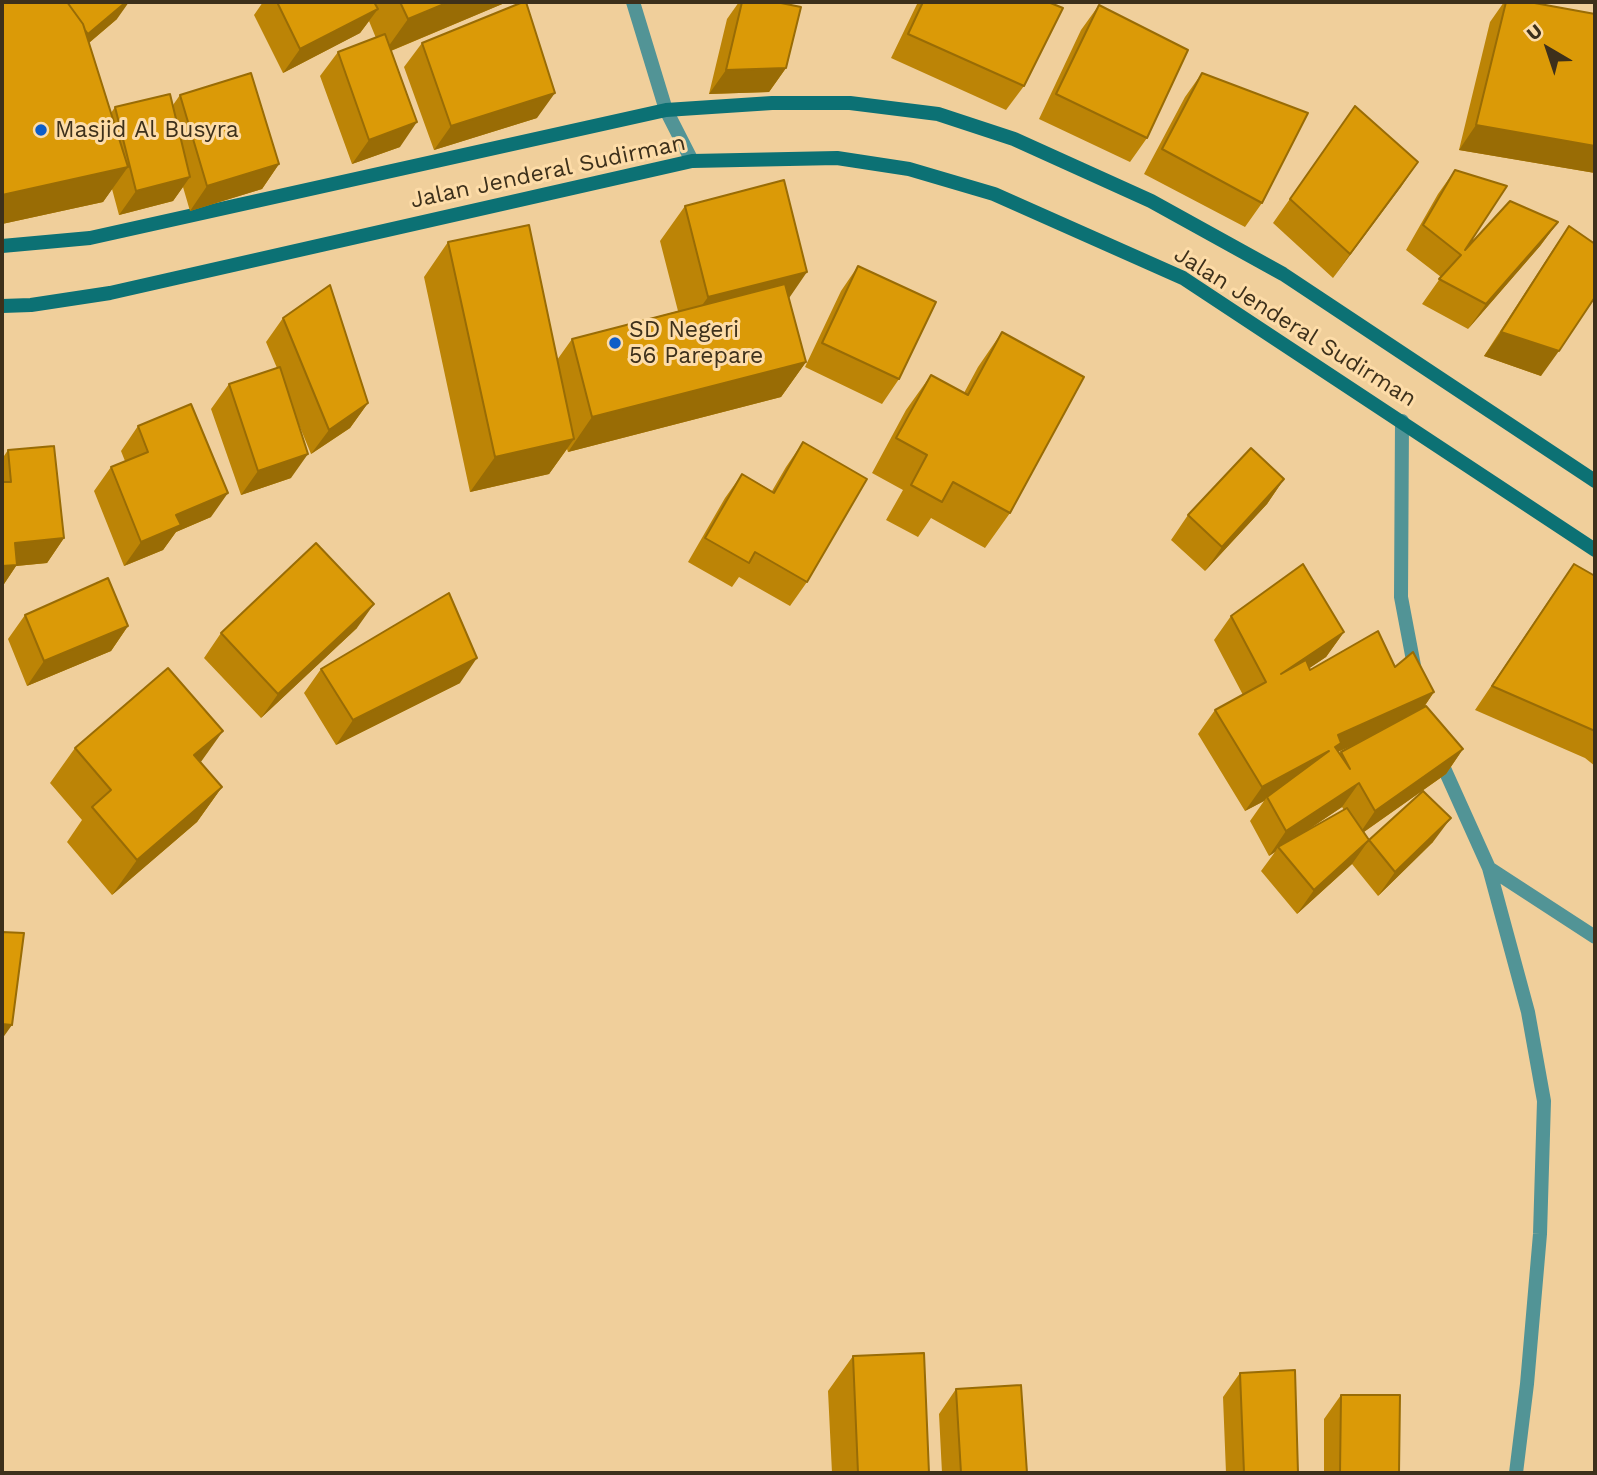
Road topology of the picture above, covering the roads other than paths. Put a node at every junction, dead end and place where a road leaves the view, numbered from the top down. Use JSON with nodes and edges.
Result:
{"nodes":[{"id":1,"x":633,"y":2,"type":"edge"},
{"id":2,"x":666,"y":110,"type":"junction"},
{"id":3,"x":692,"y":162,"type":"junction"},
{"id":4,"x":2,"y":246,"type":"edge"},
{"id":5,"x":2,"y":306,"type":"edge"},
{"id":6,"x":1402,"y":421,"type":"junction"},
{"id":7,"x":1595,"y":481,"type":"edge"},
{"id":8,"x":1595,"y":550,"type":"edge"},
{"id":9,"x":1420,"y":691,"type":"edge"},
{"id":10,"x":1434,"y":741,"type":"edge"},
{"id":11,"x":1489,"y":869,"type":"junction"},
{"id":12,"x":1595,"y":937,"type":"edge"},
{"id":13,"x":1516,"y":1473,"type":"edge"}],
"edges":[{"from":1,"to":2,"type":"street"},
{"from":2,"to":3,"type":"street"},
{"from":2,"to":4,"type":"main road","name":"Jalan Jenderal Sudirman"},
{"from":2,"to":7,"type":"main road","name":"Jalan Jenderal Sudirman"},
{"from":3,"to":5,"type":"main road","name":"Jalan Jenderal Sudirman"},
{"from":3,"to":6,"type":"main road","name":"Jalan Jenderal Sudirman"},
{"from":6,"to":8,"type":"main road","name":"Jalan Jenderal Sudirman"},
{"from":6,"to":9,"type":"street"},
{"from":10,"to":11,"type":"street"},
{"from":11,"to":12,"type":"street"},
{"from":11,"to":13,"type":"street"}]}
